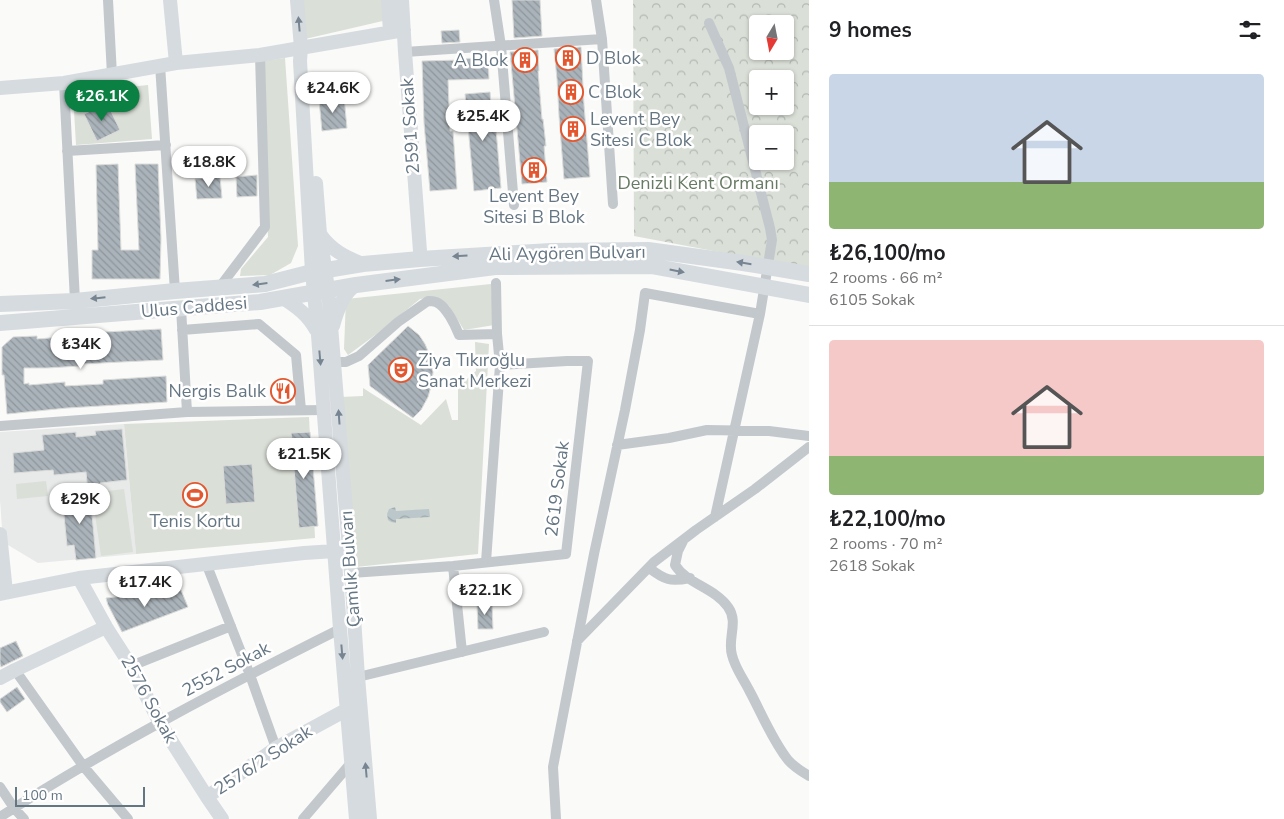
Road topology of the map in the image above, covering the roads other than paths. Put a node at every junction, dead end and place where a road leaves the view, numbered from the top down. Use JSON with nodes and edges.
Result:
{"nodes":[{"id":1,"x":108,"y":0,"type":"edge"},
{"id":2,"x":170,"y":0,"type":"edge"},
{"id":3,"x":297,"y":0,"type":"edge"},
{"id":4,"x":388,"y":0,"type":"edge"},
{"id":5,"x":402,"y":0,"type":"edge"},
{"id":6,"x":494,"y":0,"type":"edge"},
{"id":7,"x":596,"y":0,"type":"edge"},
{"id":8,"x":709,"y":23,"type":"dead end"},
{"id":9,"x":397,"y":31,"type":"junction"},
{"id":10,"x":602,"y":39,"type":"junction"},
{"id":11,"x":501,"y":46,"type":"junction"},
{"id":12,"x":301,"y":48,"type":"junction"},
{"id":13,"x":405,"y":52,"type":"junction"},
{"id":14,"x":260,"y":55,"type":"junction"},
{"id":15,"x":176,"y":63,"type":"junction"},
{"id":16,"x":160,"y":65,"type":"junction"},
{"id":17,"x":112,"y":75,"type":"junction"},
{"id":18,"x":64,"y":83,"type":"junction"},
{"id":19,"x":0,"y":88,"type":"edge"},
{"id":20,"x":166,"y":144,"type":"junction"},
{"id":21,"x":67,"y":151,"type":"junction"},
{"id":22,"x":613,"y":204,"type":"dead end"},
{"id":23,"x":514,"y":205,"type":"dead end"},
{"id":24,"x":315,"y":237,"type":"junction"},
{"id":25,"x":420,"y":251,"type":"dead end"},
{"id":26,"x":363,"y":264,"type":"junction"},
{"id":27,"x":318,"y":271,"type":"junction"},
{"id":28,"x":809,"y":274,"type":"edge"},
{"id":29,"x":289,"y":278,"type":"junction"},
{"id":30,"x":496,"y":283,"type":"dead end"},
{"id":31,"x":356,"y":284,"type":"junction"},
{"id":32,"x":219,"y":288,"type":"junction"},
{"id":33,"x":321,"y":290,"type":"junction"},
{"id":34,"x":175,"y":291,"type":"junction"},
{"id":35,"x":809,"y":295,"type":"edge"},
{"id":36,"x":283,"y":298,"type":"junction"},
{"id":37,"x":75,"y":301,"type":"junction"},
{"id":38,"x":0,"y":304,"type":"edge"},
{"id":39,"x":181,"y":308,"type":"junction"},
{"id":40,"x":760,"y":314,"type":"junction"},
{"id":41,"x":0,"y":323,"type":"edge"},
{"id":42,"x":182,"y":330,"type":"junction"},
{"id":43,"x":324,"y":333,"type":"junction"},
{"id":44,"x":497,"y":334,"type":"junction"},
{"id":45,"x":334,"y":362,"type":"junction"},
{"id":46,"x":500,"y":365,"type":"junction"},
{"id":47,"x":301,"y":410,"type":"junction"},
{"id":48,"x":324,"y":410,"type":"junction"},
{"id":49,"x":187,"y":412,"type":"junction"},
{"id":50,"x":0,"y":426,"type":"edge"},
{"id":51,"x":734,"y":430,"type":"junction"},
{"id":52,"x":809,"y":436,"type":"edge"},
{"id":53,"x":617,"y":444,"type":"junction"},
{"id":54,"x":809,"y":447,"type":"edge"},
{"id":55,"x":715,"y":517,"type":"junction"},
{"id":56,"x":0,"y":534,"type":"edge"},
{"id":57,"x":683,"y":540,"type":"junction"},
{"id":58,"x":330,"y":555,"type":"junction"},
{"id":59,"x":486,"y":562,"type":"junction"},
{"id":60,"x":206,"y":563,"type":"junction"},
{"id":61,"x":453,"y":566,"type":"junction"},
{"id":62,"x":649,"y":568,"type":"junction"},
{"id":63,"x":351,"y":572,"type":"junction"},
{"id":64,"x":79,"y":578,"type":"junction"},
{"id":65,"x":690,"y":578,"type":"junction"},
{"id":66,"x":3,"y":593,"type":"edge"},
{"id":67,"x":231,"y":626,"type":"junction"},
{"id":68,"x":106,"y":627,"type":"junction"},
{"id":69,"x":340,"y":629,"type":"junction"},
{"id":70,"x":544,"y":632,"type":"dead end"},
{"id":71,"x":576,"y":642,"type":"junction"},
{"id":72,"x":462,"y":652,"type":"junction"},
{"id":73,"x":132,"y":666,"type":"junction"},
{"id":74,"x":15,"y":670,"type":"junction"},
{"id":75,"x":250,"y":675,"type":"junction"},
{"id":76,"x":358,"y":677,"type":"junction"},
{"id":77,"x":0,"y":678,"type":"edge"},
{"id":78,"x":346,"y":710,"type":"junction"},
{"id":79,"x":160,"y":723,"type":"junction"},
{"id":80,"x":276,"y":748,"type":"junction"},
{"id":81,"x":350,"y":763,"type":"junction"},
{"id":82,"x":84,"y":766,"type":"junction"},
{"id":83,"x":809,"y":776,"type":"edge"},
{"id":84,"x":0,"y":787,"type":"edge"},
{"id":85,"x":207,"y":797,"type":"junction"},
{"id":86,"x":14,"y":808,"type":"junction"},
{"id":87,"x":0,"y":817,"type":"edge"},
{"id":88,"x":220,"y":818,"type":"edge"},
{"id":89,"x":24,"y":819,"type":"edge"},
{"id":90,"x":128,"y":819,"type":"edge"},
{"id":91,"x":303,"y":819,"type":"edge"},
{"id":92,"x":356,"y":819,"type":"edge"},
{"id":93,"x":370,"y":819,"type":"edge"},
{"id":94,"x":556,"y":819,"type":"edge"}],
"edges":[{"from":1,"to":17,"type":"street"},
{"from":2,"to":15,"type":"street"},
{"from":12,"to":3,"type":"street","one_way":true},
{"from":4,"to":9,"type":"street","name":"2591 Sokak"},
{"from":5,"to":9,"type":"street","name":"2591 Sokak"},
{"from":6,"to":11,"type":"street"},
{"from":7,"to":10,"type":"street"},
{"from":8,"to":40,"type":"street"},
{"from":9,"to":12,"type":"street"},
{"from":9,"to":13,"type":"street","name":"2591 Sokak"},
{"from":10,"to":11,"type":"street"},
{"from":10,"to":22,"type":"street"},
{"from":11,"to":13,"type":"street"},
{"from":11,"to":23,"type":"street"},
{"from":12,"to":14,"type":"street"},
{"from":12,"to":24,"type":"street"},
{"from":13,"to":25,"type":"street","name":"2591 Sokak"},
{"from":14,"to":15,"type":"street"},
{"from":14,"to":32,"type":"street"},
{"from":15,"to":16,"type":"street"},
{"from":16,"to":17,"type":"street"},
{"from":16,"to":20,"type":"street"},
{"from":17,"to":18,"type":"street"},
{"from":18,"to":19,"type":"street"},
{"from":18,"to":21,"type":"street"},
{"from":20,"to":21,"type":"street"},
{"from":20,"to":34,"type":"street"},
{"from":21,"to":37,"type":"street"},
{"from":24,"to":26,"type":"street"},
{"from":24,"to":27,"type":"street","name":"Çamlık Bulvarı"},
{"from":24,"to":29,"type":"street"},
{"from":26,"to":27,"type":"main road","name":"Ali Aygören Bulvarı"},
{"from":28,"to":26,"type":"main road","name":"Ali Aygören Bulvarı","one_way":true},
{"from":27,"to":29,"type":"main road","name":"Ulus Caddesi"},
{"from":27,"to":33,"type":"street","name":"Çamlık Bulvarı"},
{"from":29,"to":32,"type":"main road","name":"Ulus Caddesi","one_way":true},
{"from":30,"to":44,"type":"street"},
{"from":31,"to":33,"type":"main road","name":"Ali Aygören Bulvarı"},
{"from":31,"to":35,"type":"main road","name":"Ali Aygören Bulvarı","one_way":true},
{"from":31,"to":43,"type":"street"},
{"from":32,"to":34,"type":"main road","name":"Ulus Caddesi"},
{"from":33,"to":36,"type":"main road","name":"Ulus Caddesi"},
{"from":33,"to":43,"type":"street","name":"Çamlık Bulvarı"},
{"from":34,"to":37,"type":"main road","name":"Ulus Caddesi","one_way":true},
{"from":36,"to":39,"type":"main road","name":"Ulus Caddesi"},
{"from":36,"to":43,"type":"street"},
{"from":37,"to":38,"type":"main road","name":"Ulus Caddesi"},
{"from":39,"to":41,"type":"main road","name":"Ulus Caddesi"},
{"from":39,"to":42,"type":"street"},
{"from":40,"to":51,"type":"street"},
{"from":40,"to":53,"type":"street"},
{"from":42,"to":47,"type":"street"},
{"from":42,"to":49,"type":"street"},
{"from":43,"to":45,"type":"street","name":"Çamlık Bulvarı"},
{"from":43,"to":48,"type":"street","name":"Çamlık Bulvarı","one_way":true},
{"from":44,"to":45,"type":"street"},
{"from":44,"to":46,"type":"street"},
{"from":63,"to":45,"type":"street","name":"Çamlık Bulvarı","one_way":true},
{"from":46,"to":59,"type":"street"},
{"from":46,"to":59,"type":"street","name":"2619 Sokak"},
{"from":47,"to":48,"type":"street"},
{"from":47,"to":49,"type":"street"},
{"from":48,"to":58,"type":"street","name":"Çamlık Bulvarı"},
{"from":49,"to":50,"type":"street"},
{"from":51,"to":52,"type":"street"},
{"from":51,"to":53,"type":"street"},
{"from":51,"to":55,"type":"street"},
{"from":53,"to":71,"type":"street"},
{"from":54,"to":55,"type":"street"},
{"from":55,"to":57,"type":"street"},
{"from":56,"to":66,"type":"street"},
{"from":57,"to":62,"type":"street"},
{"from":57,"to":65,"type":"street"},
{"from":58,"to":60,"type":"street"},
{"from":58,"to":63,"type":"street"},
{"from":58,"to":69,"type":"street","name":"Çamlık Bulvarı"},
{"from":59,"to":61,"type":"street","name":"2619 Sokak"},
{"from":60,"to":64,"type":"street"},
{"from":60,"to":67,"type":"street"},
{"from":61,"to":63,"type":"street","name":"2619 Sokak"},
{"from":61,"to":72,"type":"street"},
{"from":62,"to":65,"type":"street"},
{"from":62,"to":71,"type":"street"},
{"from":63,"to":76,"type":"street","name":"Çamlık Bulvarı"},
{"from":64,"to":66,"type":"street"},
{"from":64,"to":68,"type":"street","name":"2576 Sokak"},
{"from":65,"to":83,"type":"street"},
{"from":67,"to":73,"type":"street"},
{"from":67,"to":75,"type":"street"},
{"from":68,"to":73,"type":"street","name":"2576 Sokak"},
{"from":68,"to":74,"type":"street"},
{"from":69,"to":75,"type":"street","name":"2552 Sokak"},
{"from":69,"to":78,"type":"street","name":"Çamlık Bulvarı","one_way":true},
{"from":70,"to":72,"type":"street"},
{"from":71,"to":94,"type":"street"},
{"from":72,"to":76,"type":"street"},
{"from":73,"to":79,"type":"street","name":"2576 Sokak"},
{"from":74,"to":77,"type":"street"},
{"from":74,"to":82,"type":"street"},
{"from":75,"to":79,"type":"street","name":"2552 Sokak"},
{"from":75,"to":80,"type":"street"},
{"from":93,"to":76,"type":"street","name":"Çamlık Bulvarı","one_way":true},
{"from":78,"to":80,"type":"street","name":"2576/2 Sokak"},
{"from":78,"to":81,"type":"street","name":"Çamlık Bulvarı"},
{"from":79,"to":82,"type":"street","name":"2552 Sokak"},
{"from":79,"to":85,"type":"street","name":"2576 Sokak"},
{"from":80,"to":85,"type":"street","name":"2576/2 Sokak"},
{"from":81,"to":91,"type":"street"},
{"from":81,"to":92,"type":"street","name":"Çamlık Bulvarı"},
{"from":82,"to":86,"type":"street","name":"2552 Sokak"},
{"from":82,"to":90,"type":"street"},
{"from":84,"to":86,"type":"street"},
{"from":85,"to":88,"type":"street","name":"2576 Sokak"},
{"from":86,"to":87,"type":"street","name":"2552 Sokak"},
{"from":86,"to":89,"type":"street"}]}
